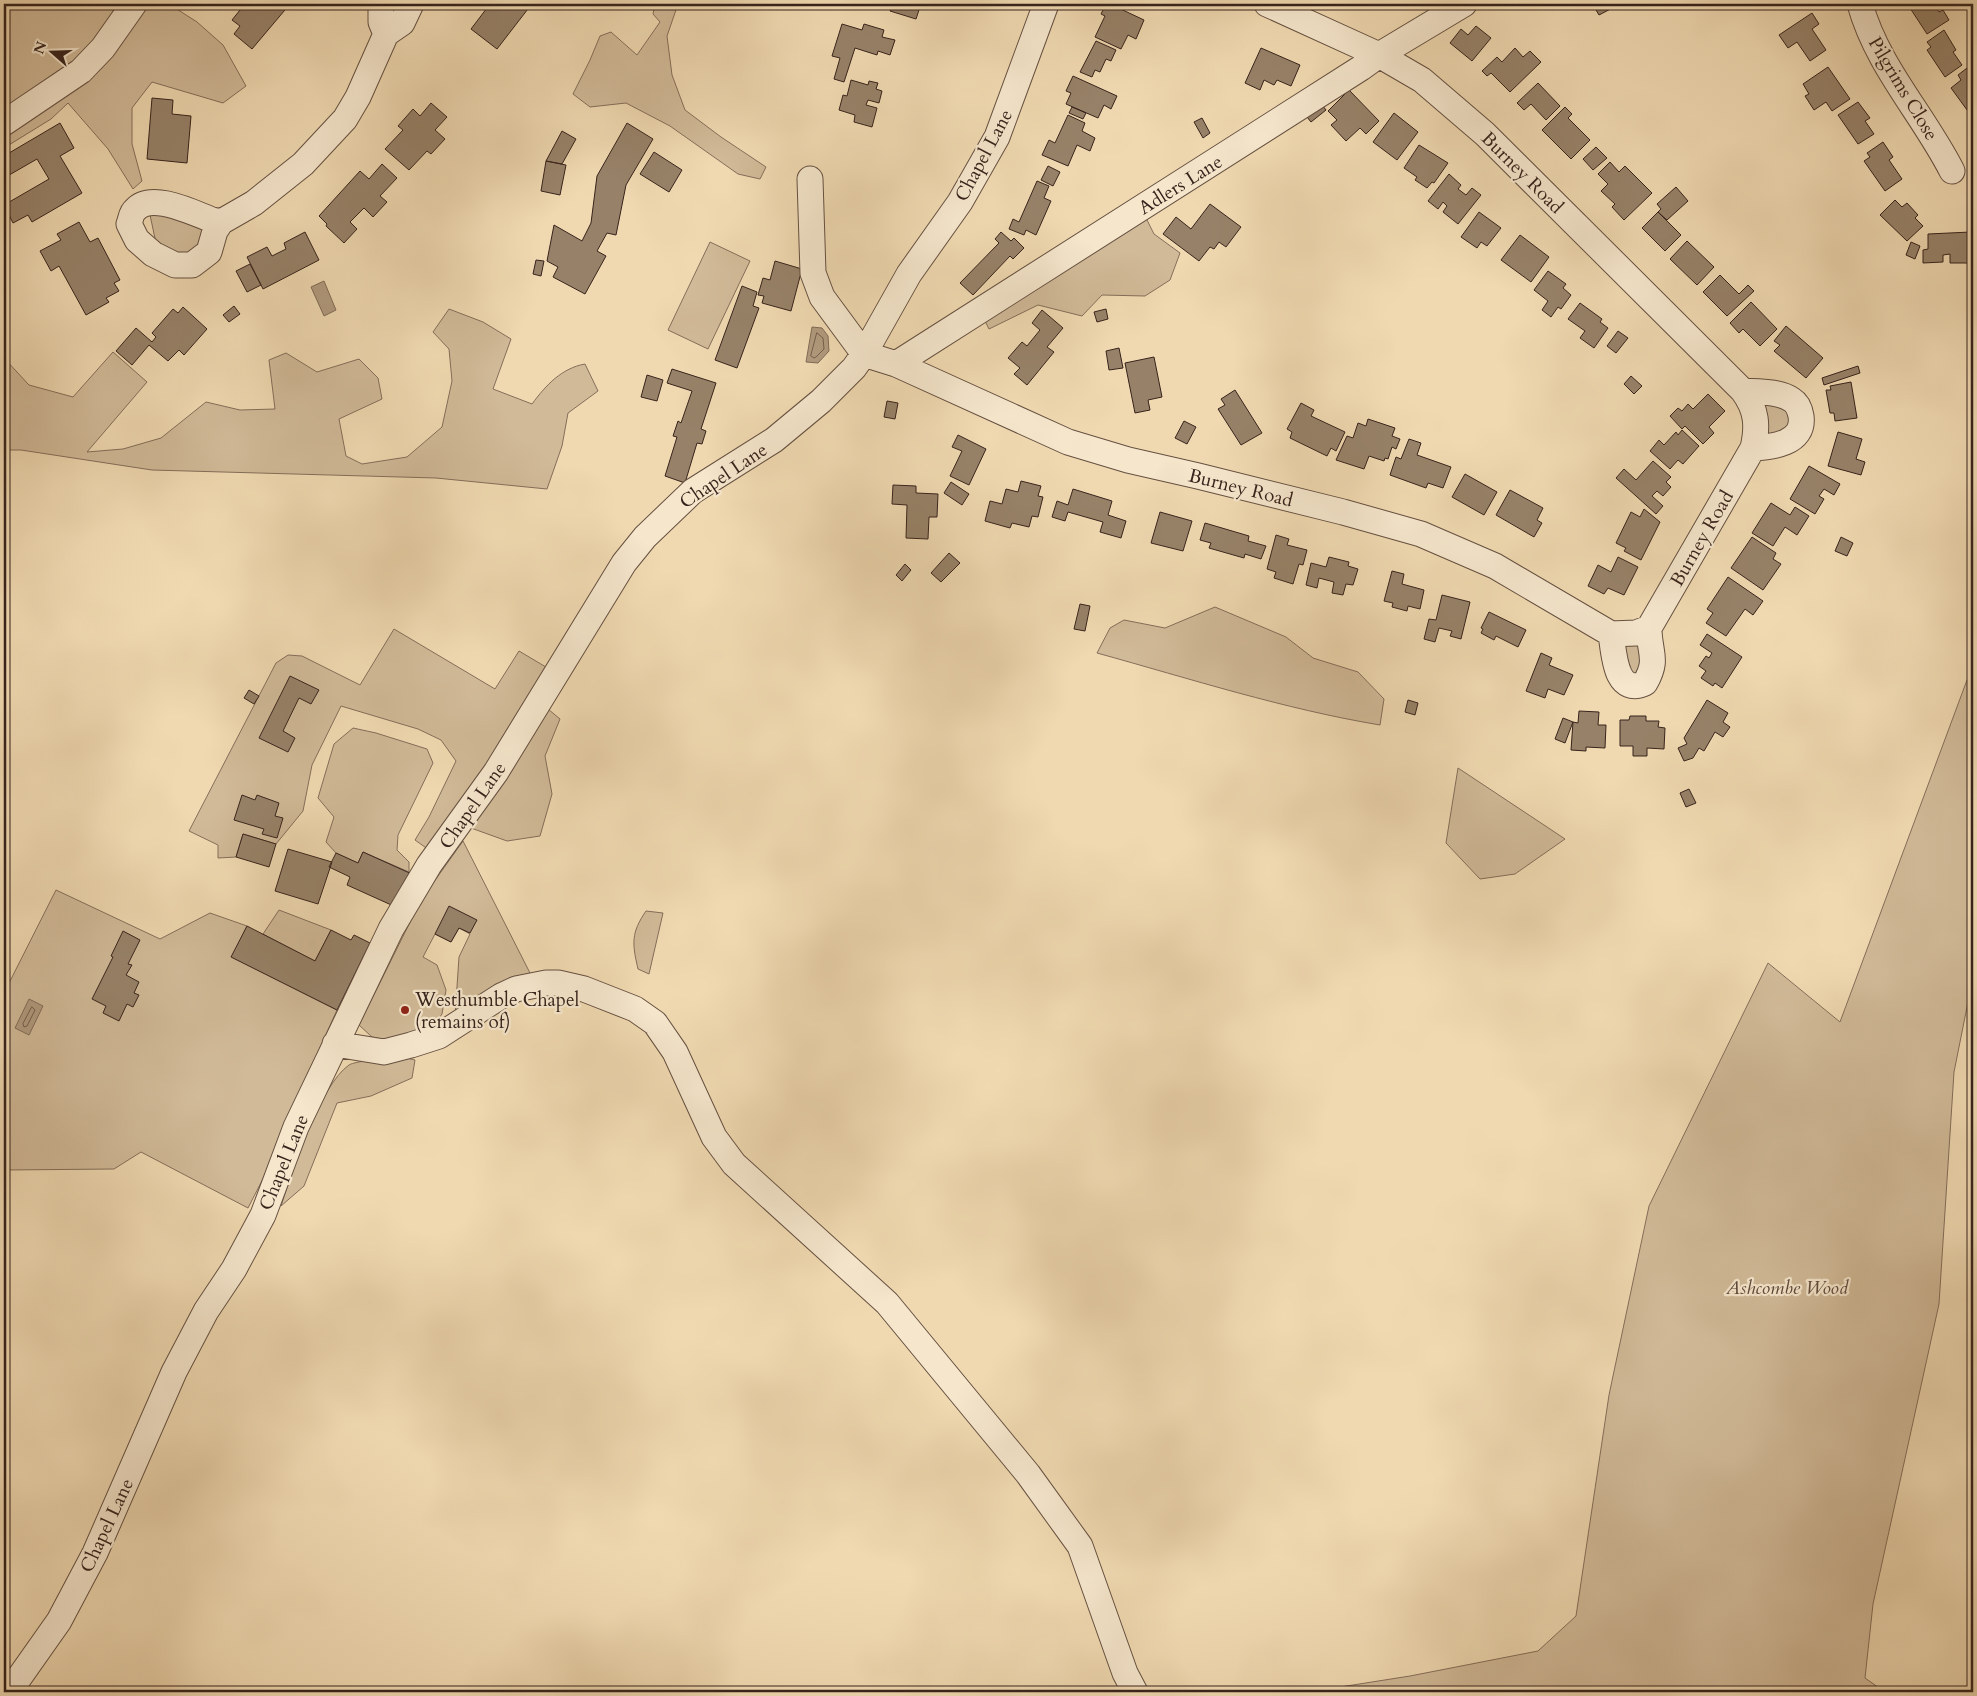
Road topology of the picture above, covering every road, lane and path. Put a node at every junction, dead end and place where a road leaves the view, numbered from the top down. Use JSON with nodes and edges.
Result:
{"nodes":[{"id":1,"x":134,"y":4,"type":"edge"},
{"id":2,"x":381,"y":4,"type":"edge"},
{"id":3,"x":411,"y":4,"type":"edge"},
{"id":4,"x":1046,"y":4,"type":"edge"},
{"id":5,"x":1267,"y":4,"type":"edge"},
{"id":6,"x":1464,"y":4,"type":"edge"},
{"id":7,"x":1860,"y":4,"type":"edge"},
{"id":8,"x":386,"y":34,"type":"junction"},
{"id":9,"x":1379,"y":54,"type":"junction"},
{"id":10,"x":4,"y":123,"type":"edge"},
{"id":11,"x":1952,"y":171,"type":"dead end"},
{"id":12,"x":810,"y":179,"type":"dead end"},
{"id":13,"x":221,"y":222,"type":"dead end"},
{"id":14,"x":864,"y":354,"type":"junction"},
{"id":15,"x":896,"y":364,"type":"junction"},
{"id":16,"x":1743,"y":391,"type":"junction"},
{"id":17,"x":1753,"y":448,"type":"junction"},
{"id":18,"x":1649,"y":628,"type":"junction"},
{"id":19,"x":1610,"y":634,"type":"junction"},
{"id":20,"x":335,"y":1044,"type":"junction"},
{"id":21,"x":9,"y":1692,"type":"edge"},
{"id":22,"x":1135,"y":1692,"type":"edge"}],
"edges":[{"from":1,"to":10,"type":"street"},
{"from":2,"to":8,"type":"street"},
{"from":3,"to":8,"type":"street"},
{"from":4,"to":14,"type":"street","name":"Chapel Lane"},
{"from":5,"to":9,"type":"street","name":"Burney Road"},
{"from":6,"to":9,"type":"street","name":"Adlers Lane"},
{"from":7,"to":11,"type":"street","name":"Pilgrims Close"},
{"from":8,"to":13,"type":"street"},
{"from":9,"to":15,"type":"street","name":"Adlers Lane"},
{"from":9,"to":16,"type":"street","name":"Burney Road"},
{"from":12,"to":14,"type":"street"},
{"from":14,"to":15,"type":"street","name":"Burney Road"},
{"from":14,"to":20,"type":"street","name":"Chapel Lane"},
{"from":15,"to":19,"type":"street","name":"Burney Road"},
{"from":16,"to":17,"type":"street","name":"Burney Road"},
{"from":16,"to":17,"type":"street"},
{"from":17,"to":18,"type":"street","name":"Burney Road"},
{"from":18,"to":19,"type":"street"},
{"from":18,"to":19,"type":"street"},
{"from":20,"to":21,"type":"street","name":"Chapel Lane"},
{"from":20,"to":22,"type":"street"}]}
